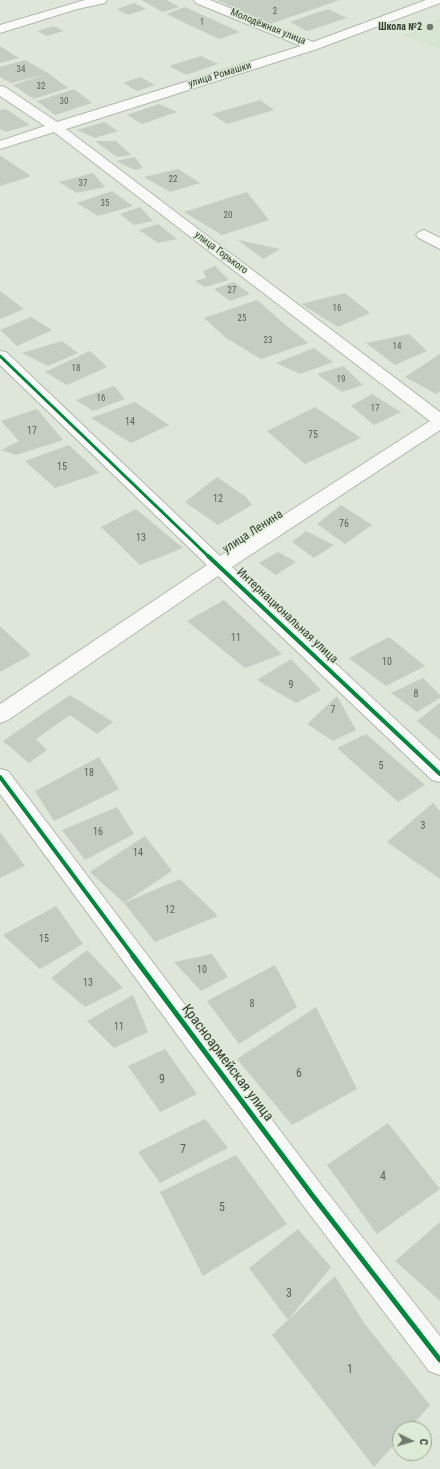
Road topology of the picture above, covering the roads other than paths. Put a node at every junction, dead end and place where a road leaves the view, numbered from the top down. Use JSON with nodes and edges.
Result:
{"nodes":[{"id":1,"x":101,"y":0,"type":"edge"},
{"id":2,"x":200,"y":0,"type":"edge"},
{"id":3,"x":437,"y":0,"type":"edge"},
{"id":4,"x":0,"y":29,"type":"edge"},
{"id":5,"x":313,"y":46,"type":"junction"},
{"id":6,"x":0,"y":90,"type":"edge"},
{"id":7,"x":55,"y":127,"type":"junction"},
{"id":8,"x":0,"y":145,"type":"edge"},
{"id":9,"x":424,"y":235,"type":"dead end"},
{"id":10,"x":440,"y":244,"type":"edge"},
{"id":11,"x":0,"y":356,"type":"edge"},
{"id":12,"x":440,"y":421,"type":"edge"},
{"id":13,"x":219,"y":566,"type":"junction"},
{"id":14,"x":0,"y":715,"type":"edge"},
{"id":15,"x":440,"y":774,"type":"edge"},
{"id":16,"x":0,"y":776,"type":"edge"},
{"id":17,"x":440,"y":1360,"type":"edge"}],
"edges":[{"from":1,"to":4,"type":"street"},
{"from":2,"to":5,"type":"street","name":"Молодёжная улица"},
{"from":3,"to":5,"type":"street","name":"улица Ромашки"},
{"from":5,"to":7,"type":"street","name":"улица Ромашки"},
{"from":6,"to":7,"type":"street","name":"улица Горького"},
{"from":7,"to":8,"type":"street","name":"улица Ромашки"},
{"from":7,"to":12,"type":"street","name":"улица Горького"},
{"from":9,"to":10,"type":"street"},
{"from":11,"to":13,"type":"street","name":"Интернациональная улица"},
{"from":12,"to":13,"type":"street","name":"улица Ленина"},
{"from":13,"to":14,"type":"street","name":"улица Ленина"},
{"from":13,"to":15,"type":"street","name":"Интернациональная улица"},
{"from":16,"to":17,"type":"street","name":"Красноармейская улица"}]}
